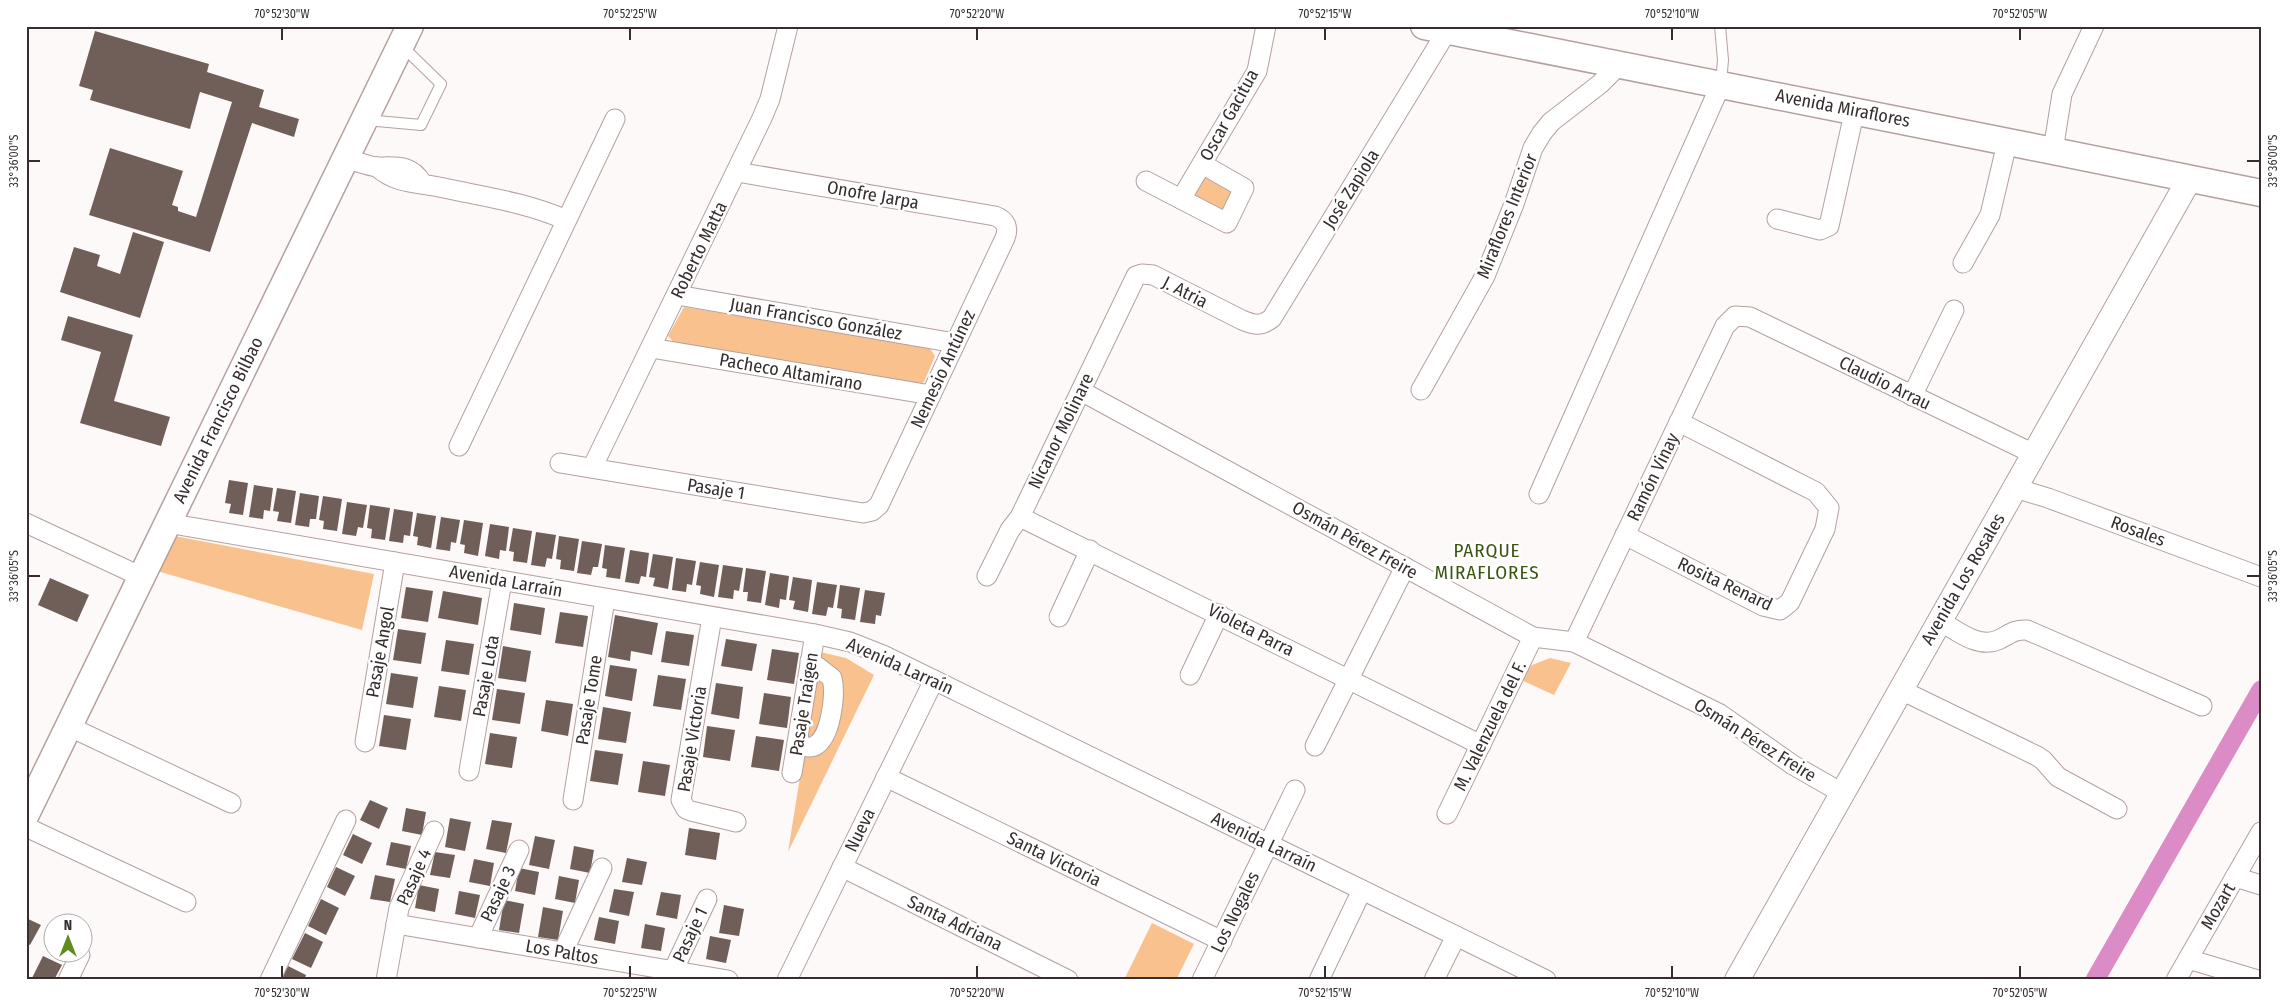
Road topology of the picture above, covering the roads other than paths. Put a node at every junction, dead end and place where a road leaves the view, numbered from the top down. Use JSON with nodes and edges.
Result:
{"nodes":[{"id":1,"x":788,"y":26,"type":"edge"},
{"id":2,"x":1266,"y":26,"type":"edge"},
{"id":3,"x":1720,"y":26,"type":"edge"},
{"id":4,"x":2094,"y":26,"type":"edge"},
{"id":5,"x":1435,"y":28,"type":"edge"},
{"id":6,"x":405,"y":35,"type":"edge"},
{"id":7,"x":1620,"y":64,"type":"junction"},
{"id":8,"x":1721,"y":84,"type":"junction"},
{"id":9,"x":1855,"y":109,"type":"junction"},
{"id":10,"x":615,"y":118,"type":"dead end"},
{"id":11,"x":365,"y":120,"type":"junction"},
{"id":12,"x":2007,"y":143,"type":"junction"},
{"id":13,"x":2053,"y":151,"type":"junction"},
{"id":14,"x":346,"y":158,"type":"junction"},
{"id":15,"x":1202,"y":164,"type":"junction"},
{"id":16,"x":737,"y":172,"type":"junction"},
{"id":17,"x":2190,"y":178,"type":"junction"},
{"id":18,"x":1146,"y":181,"type":"dead end"},
{"id":19,"x":2261,"y":193,"type":"edge"},
{"id":20,"x":1181,"y":199,"type":"junction"},
{"id":21,"x":1777,"y":219,"type":"dead end"},
{"id":22,"x":566,"y":220,"type":"junction"},
{"id":23,"x":1006,"y":224,"type":"joint"},
{"id":24,"x":1963,"y":263,"type":"dead end"},
{"id":25,"x":1132,"y":284,"type":"joint"},
{"id":26,"x":677,"y":295,"type":"junction"},
{"id":27,"x":1954,"y":310,"type":"dead end"},
{"id":28,"x":1735,"y":316,"type":"joint"},
{"id":29,"x":1242,"y":320,"type":"joint"},
{"id":30,"x":955,"y":343,"type":"junction"},
{"id":31,"x":651,"y":348,"type":"junction"},
{"id":32,"x":1081,"y":390,"type":"junction"},
{"id":33,"x":1421,"y":390,"type":"dead end"},
{"id":34,"x":931,"y":395,"type":"junction"},
{"id":35,"x":1912,"y":396,"type":"junction"},
{"id":36,"x":1679,"y":422,"type":"junction"},
{"id":37,"x":459,"y":446,"type":"dead end"},
{"id":38,"x":2034,"y":454,"type":"junction"},
{"id":39,"x":560,"y":463,"type":"dead end"},
{"id":40,"x":592,"y":468,"type":"junction"},
{"id":41,"x":2015,"y":488,"type":"junction"},
{"id":42,"x":1540,"y":494,"type":"dead end"},
{"id":43,"x":872,"y":511,"type":"joint"},
{"id":44,"x":1020,"y":517,"type":"junction"},
{"id":45,"x":167,"y":523,"type":"junction"},
{"id":46,"x":26,"y":524,"type":"edge"},
{"id":47,"x":1625,"y":535,"type":"junction"},
{"id":48,"x":1090,"y":550,"type":"junction"},
{"id":49,"x":396,"y":562,"type":"junction"},
{"id":50,"x":1405,"y":567,"type":"junction"},
{"id":51,"x":142,"y":576,"type":"junction"},
{"id":52,"x":987,"y":576,"type":"dead end"},
{"id":53,"x":2261,"y":577,"type":"edge"},
{"id":54,"x":502,"y":581,"type":"junction"},
{"id":55,"x":605,"y":599,"type":"junction"},
{"id":56,"x":1219,"y":614,"type":"junction"},
{"id":57,"x":712,"y":617,"type":"junction"},
{"id":58,"x":1059,"y":617,"type":"dead end"},
{"id":59,"x":1940,"y":621,"type":"junction"},
{"id":60,"x":815,"y":634,"type":"junction"},
{"id":61,"x":1533,"y":637,"type":"junction"},
{"id":62,"x":1574,"y":642,"type":"junction"},
{"id":63,"x":810,"y":661,"type":"junction"},
{"id":64,"x":1190,"y":674,"type":"dead end"},
{"id":65,"x":1349,"y":679,"type":"junction"},
{"id":66,"x":934,"y":680,"type":"junction"},
{"id":67,"x":1901,"y":690,"type":"junction"},
{"id":68,"x":2202,"y":706,"type":"dead end"},
{"id":69,"x":68,"y":726,"type":"junction"},
{"id":70,"x":365,"y":742,"type":"dead end"},
{"id":71,"x":1481,"y":744,"type":"junction"},
{"id":72,"x":797,"y":745,"type":"junction"},
{"id":73,"x":1315,"y":746,"type":"dead end"},
{"id":74,"x":469,"y":771,"type":"dead end"},
{"id":75,"x":792,"y":773,"type":"dead end"},
{"id":76,"x":886,"y":776,"type":"junction"},
{"id":77,"x":1295,"y":790,"type":"dead end"},
{"id":78,"x":1842,"y":793,"type":"junction"},
{"id":79,"x":573,"y":800,"type":"dead end"},
{"id":80,"x":231,"y":803,"type":"dead end"},
{"id":81,"x":2117,"y":809,"type":"dead end"},
{"id":82,"x":26,"y":814,"type":"edge"},
{"id":83,"x":1447,"y":814,"type":"dead end"},
{"id":84,"x":346,"y":820,"type":"dead end"},
{"id":85,"x":736,"y":822,"type":"dead end"},
{"id":86,"x":26,"y":827,"type":"edge"},
{"id":87,"x":434,"y":831,"type":"dead end"},
{"id":88,"x":2261,"y":832,"type":"edge"},
{"id":89,"x":1268,"y":843,"type":"junction"},
{"id":90,"x":519,"y":850,"type":"dead end"},
{"id":91,"x":842,"y":867,"type":"junction"},
{"id":92,"x":602,"y":868,"type":"dead end"},
{"id":93,"x":2235,"y":877,"type":"junction"},
{"id":94,"x":2261,"y":885,"type":"edge"},
{"id":95,"x":1362,"y":890,"type":"junction"},
{"id":96,"x":707,"y":899,"type":"dead end"},
{"id":97,"x":186,"y":902,"type":"dead end"},
{"id":98,"x":396,"y":924,"type":"junction"},
{"id":99,"x":1456,"y":936,"type":"junction"},
{"id":100,"x":478,"y":938,"type":"junction"},
{"id":101,"x":1222,"y":941,"type":"junction"},
{"id":102,"x":563,"y":952,"type":"junction"},
{"id":103,"x":2188,"y":959,"type":"junction"},
{"id":104,"x":76,"y":964,"type":"edge"},
{"id":105,"x":673,"y":970,"type":"junction"},
{"id":106,"x":707,"y":978,"type":"edge"},
{"id":107,"x":68,"y":980,"type":"edge"},
{"id":108,"x":270,"y":980,"type":"edge"},
{"id":109,"x":386,"y":980,"type":"edge"},
{"id":110,"x":728,"y":980,"type":"edge"},
{"id":111,"x":787,"y":980,"type":"edge"},
{"id":112,"x":1068,"y":980,"type":"edge"},
{"id":113,"x":1202,"y":980,"type":"edge"},
{"id":114,"x":1319,"y":980,"type":"edge"},
{"id":115,"x":1434,"y":980,"type":"edge"},
{"id":116,"x":1546,"y":980,"type":"edge"},
{"id":117,"x":1737,"y":980,"type":"edge"},
{"id":118,"x":2176,"y":980,"type":"edge"},
{"id":119,"x":2258,"y":980,"type":"edge"}],
"edges":[{"from":1,"to":16,"type":"street","name":"Roberto Matta"},
{"from":2,"to":15,"type":"street","name":"Oscar Gacitua"},
{"from":3,"to":8,"type":"lane"},
{"from":4,"to":13,"type":"street"},
{"from":5,"to":7,"type":"main road","name":"Avenida Miraflores"},
{"from":5,"to":29,"type":"street","name":"José Zapiola"},
{"from":6,"to":11,"type":"main road","name":"Avenida Francisco Bilbao"},
{"from":6,"to":11,"type":"lane"},
{"from":7,"to":8,"type":"main road","name":"Avenida Miraflores"},
{"from":7,"to":33,"type":"street","name":"Miraflores Interior"},
{"from":8,"to":9,"type":"main road","name":"Avenida Miraflores"},
{"from":8,"to":42,"type":"street"},
{"from":9,"to":12,"type":"main road","name":"Avenida Miraflores"},
{"from":9,"to":21,"type":"street"},
{"from":10,"to":22,"type":"street"},
{"from":11,"to":14,"type":"main road","name":"Avenida Francisco Bilbao"},
{"from":12,"to":13,"type":"main road","name":"Avenida Miraflores"},
{"from":12,"to":24,"type":"street"},
{"from":13,"to":17,"type":"main road","name":"Avenida Miraflores"},
{"from":14,"to":22,"type":"street"},
{"from":14,"to":45,"type":"main road","name":"Avenida Francisco Bilbao"},
{"from":15,"to":20,"type":"street","name":"Oscar Gacitua"},
{"from":15,"to":20,"type":"street"},
{"from":16,"to":23,"type":"street","name":"Onofre Jarpa"},
{"from":16,"to":26,"type":"street","name":"Roberto Matta"},
{"from":17,"to":19,"type":"main road","name":"Avenida Miraflores"},
{"from":17,"to":38,"type":"street","name":"Avenida Los Rosales"},
{"from":18,"to":20,"type":"street"},
{"from":22,"to":37,"type":"street"},
{"from":23,"to":30,"type":"street","name":"Nemesio Antúnez"},
{"from":25,"to":29,"type":"street","name":"J. Atria"},
{"from":25,"to":32,"type":"street","name":"Nicanor Molinare"},
{"from":26,"to":30,"type":"street","name":"Juan Francisco González"},
{"from":26,"to":31,"type":"street","name":"Roberto Matta"},
{"from":27,"to":35,"type":"street"},
{"from":28,"to":35,"type":"street","name":"Claudio Arrau"},
{"from":28,"to":36,"type":"street","name":"Ramón Vinay"},
{"from":30,"to":34,"type":"street","name":"Nemesio Antúnez"},
{"from":31,"to":34,"type":"street","name":"Pacheco Altamirano"},
{"from":31,"to":40,"type":"street","name":"Roberto Matta"},
{"from":32,"to":44,"type":"street","name":"Nicanor Molinare"},
{"from":32,"to":50,"type":"street","name":"Osmán Pérez Freire"},
{"from":34,"to":43,"type":"street","name":"Nemesio Antúnez"},
{"from":35,"to":38,"type":"street","name":"Claudio Arrau"},
{"from":36,"to":47,"type":"street","name":"Ramón Vinay"},
{"from":36,"to":47,"type":"street","name":"Rosita Renard"},
{"from":38,"to":41,"type":"street","name":"Avenida Los Rosales"},
{"from":39,"to":40,"type":"street","name":"Pasaje 1"},
{"from":40,"to":43,"type":"street","name":"Pasaje 1"},
{"from":41,"to":53,"type":"street","name":"Rosales"},
{"from":41,"to":59,"type":"street","name":"Avenida Los Rosales"},
{"from":44,"to":48,"type":"street","name":"Violeta Parra"},
{"from":44,"to":52,"type":"street","name":"Nicanor Molinare"},
{"from":45,"to":49,"type":"street","name":"Avenida Larraín"},
{"from":45,"to":51,"type":"main road","name":"Avenida Francisco Bilbao"},
{"from":46,"to":51,"type":"street"},
{"from":47,"to":62,"type":"street","name":"Ramón Vinay"},
{"from":48,"to":56,"type":"street","name":"Violeta Parra"},
{"from":48,"to":58,"type":"street"},
{"from":49,"to":54,"type":"street","name":"Avenida Larraín"},
{"from":49,"to":70,"type":"street","name":"Pasaje Angol"},
{"from":50,"to":61,"type":"street","name":"Osmán Pérez Freire"},
{"from":50,"to":65,"type":"street"},
{"from":51,"to":69,"type":"main road","name":"Avenida Francisco Bilbao"},
{"from":54,"to":55,"type":"street","name":"Avenida Larraín"},
{"from":54,"to":74,"type":"street","name":"Pasaje Lota"},
{"from":55,"to":57,"type":"street","name":"Avenida Larraín"},
{"from":55,"to":79,"type":"street","name":"Pasaje Tome"},
{"from":56,"to":64,"type":"street"},
{"from":56,"to":65,"type":"street","name":"Violeta Parra"},
{"from":57,"to":60,"type":"street","name":"Avenida Larraín"},
{"from":57,"to":85,"type":"street","name":"Pasaje Victoria"},
{"from":59,"to":67,"type":"street","name":"Avenida Los Rosales"},
{"from":59,"to":68,"type":"street"},
{"from":60,"to":63,"type":"street","name":"Pasaje Traigen"},
{"from":60,"to":66,"type":"street","name":"Avenida Larraín"},
{"from":61,"to":62,"type":"street","name":"Osmán Pérez Freire"},
{"from":61,"to":71,"type":"street","name":"M. Valenzuela del F."},
{"from":62,"to":78,"type":"street","name":"Osmán Pérez Freire"},
{"from":63,"to":72,"type":"street","name":"Pasaje Traigen"},
{"from":63,"to":72,"type":"street"},
{"from":65,"to":71,"type":"street","name":"Violeta Parra"},
{"from":65,"to":73,"type":"street"},
{"from":66,"to":76,"type":"street","name":"Nueva"},
{"from":66,"to":89,"type":"street","name":"Avenida Larraín"},
{"from":67,"to":78,"type":"street","name":"Avenida Los Rosales"},
{"from":67,"to":81,"type":"street"},
{"from":69,"to":80,"type":"street"},
{"from":69,"to":82,"type":"main road","name":"Avenida Francisco Bilbao"},
{"from":71,"to":83,"type":"street","name":"M. Valenzuela del F."},
{"from":72,"to":75,"type":"street","name":"Pasaje Traigen"},
{"from":76,"to":91,"type":"street","name":"Nueva"},
{"from":76,"to":101,"type":"street","name":"Santa Victoria"},
{"from":77,"to":89,"type":"street","name":"Los Nogales"},
{"from":78,"to":117,"type":"street","name":"Avenida Los Rosales"},
{"from":84,"to":108,"type":"street"},
{"from":86,"to":97,"type":"street"},
{"from":87,"to":98,"type":"street","name":"Pasaje 4"},
{"from":88,"to":93,"type":"street","name":"Mozart"},
{"from":89,"to":95,"type":"street","name":"Avenida Larraín"},
{"from":89,"to":101,"type":"street","name":"Los Nogales"},
{"from":90,"to":100,"type":"street","name":"Pasaje 3"},
{"from":91,"to":111,"type":"street","name":"Nueva"},
{"from":91,"to":112,"type":"street","name":"Santa Adriana"},
{"from":92,"to":102,"type":"street"},
{"from":93,"to":94,"type":"street"},
{"from":93,"to":103,"type":"street","name":"Mozart"},
{"from":95,"to":99,"type":"street","name":"Avenida Larraín"},
{"from":95,"to":114,"type":"street"},
{"from":96,"to":105,"type":"street","name":"Pasaje 1"},
{"from":98,"to":100,"type":"street","name":"Los Paltos"},
{"from":98,"to":109,"type":"street","name":"Pasaje 4"},
{"from":99,"to":115,"type":"street"},
{"from":99,"to":116,"type":"street","name":"Avenida Larraín"},
{"from":100,"to":102,"type":"street","name":"Los Paltos"},
{"from":101,"to":113,"type":"street","name":"Los Nogales"},
{"from":102,"to":105,"type":"street","name":"Los Paltos"},
{"from":103,"to":118,"type":"street","name":"Mozart"},
{"from":103,"to":119,"type":"street"},
{"from":104,"to":107,"type":"street"},
{"from":105,"to":106,"type":"street","name":"Los Paltos"},
{"from":106,"to":110,"type":"street","name":"Los Paltos"}]}
